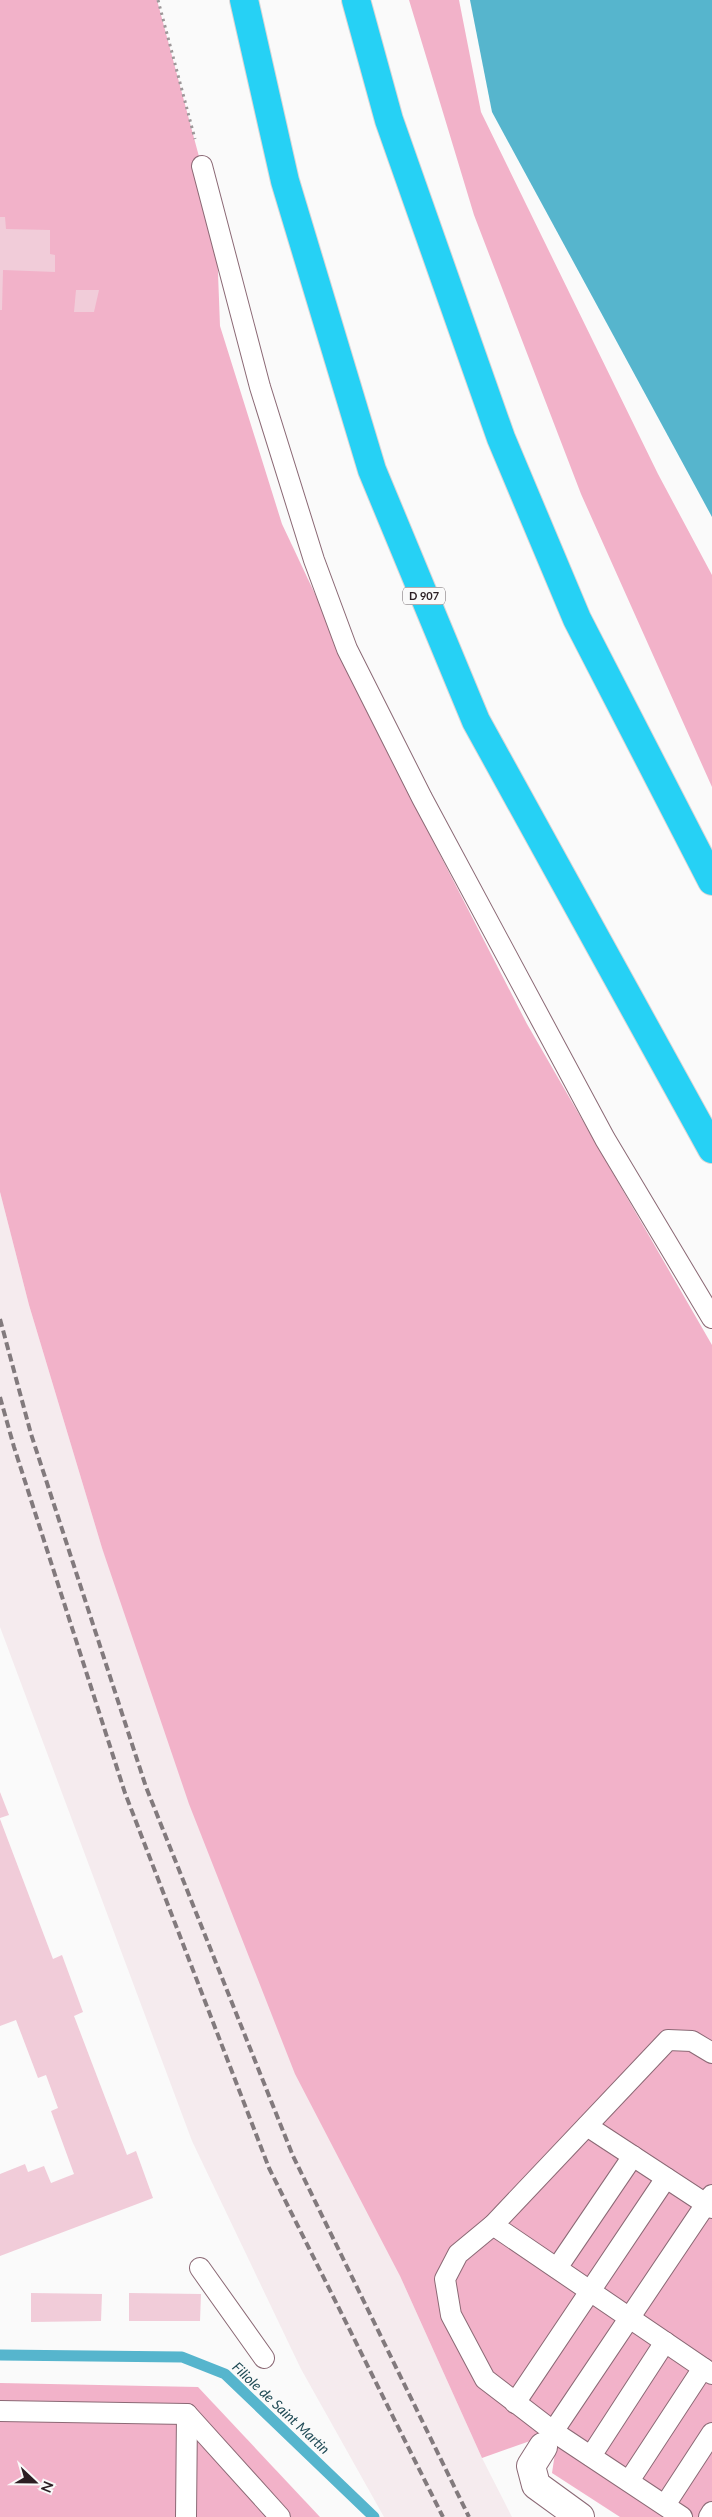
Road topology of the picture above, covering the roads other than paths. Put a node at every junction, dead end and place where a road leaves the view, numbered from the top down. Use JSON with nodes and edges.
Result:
{"nodes":[{"id":1,"x":244,"y":0,"type":"edge"},
{"id":2,"x":356,"y":0,"type":"edge"},
{"id":3,"x":202,"y":166,"type":"road end"},
{"id":4,"x":712,"y":881,"type":"edge"},
{"id":5,"x":712,"y":1148,"type":"edge"},
{"id":6,"x":712,"y":1318,"type":"edge"},
{"id":7,"x":712,"y":2053,"type":"edge"},
{"id":8,"x":587,"y":2126,"type":"junction"},
{"id":9,"x":634,"y":2156,"type":"junction"},
{"id":10,"x":666,"y":2178,"type":"junction"},
{"id":11,"x":710,"y":2202,"type":"edge"},
{"id":12,"x":493,"y":2225,"type":"junction"},
{"id":13,"x":200,"y":2268,"type":"dead end"},
{"id":14,"x":557,"y":2268,"type":"junction"},
{"id":15,"x":590,"y":2291,"type":"junction"},
{"id":16,"x":630,"y":2318,"type":"junction"},
{"id":17,"x":665,"y":2342,"type":"junction"},
{"id":18,"x":264,"y":2358,"type":"dead end"},
{"id":19,"x":708,"y":2371,"type":"edge"},
{"id":20,"x":516,"y":2403,"type":"junction"},
{"id":21,"x":0,"y":2411,"type":"edge"},
{"id":22,"x":187,"y":2414,"type":"junction"},
{"id":23,"x":712,"y":2433,"type":"edge"},
{"id":24,"x":548,"y":2439,"type":"junction"},
{"id":25,"x":591,"y":2456,"type":"junction"},
{"id":26,"x":629,"y":2481,"type":"junction"},
{"id":27,"x":665,"y":2505,"type":"junction"},
{"id":28,"x":712,"y":2512,"type":"edge"},
{"id":29,"x":186,"y":2517,"type":"edge"},
{"id":30,"x":280,"y":2517,"type":"edge"},
{"id":31,"x":580,"y":2517,"type":"edge"},
{"id":32,"x":682,"y":2517,"type":"edge"},
{"id":33,"x":709,"y":2517,"type":"edge"}],
"edges":[{"from":1,"to":5,"type":"highway","number":"D 907"},
{"from":2,"to":4,"type":"highway"},
{"from":3,"to":6,"type":"lane"},
{"from":7,"to":8,"type":"lane"},
{"from":8,"to":9,"type":"lane"},
{"from":8,"to":12,"type":"lane"},
{"from":9,"to":10,"type":"lane"},
{"from":9,"to":14,"type":"lane"},
{"from":10,"to":11,"type":"lane"},
{"from":10,"to":15,"type":"lane"},
{"from":11,"to":16,"type":"lane"},
{"from":12,"to":14,"type":"lane"},
{"from":12,"to":20,"type":"lane"},
{"from":13,"to":18,"type":"lane"},
{"from":14,"to":15,"type":"lane"},
{"from":15,"to":16,"type":"lane"},
{"from":15,"to":20,"type":"lane"},
{"from":16,"to":17,"type":"lane"},
{"from":16,"to":24,"type":"lane"},
{"from":17,"to":19,"type":"lane"},
{"from":17,"to":25,"type":"lane"},
{"from":19,"to":26,"type":"lane"},
{"from":20,"to":24,"type":"lane"},
{"from":21,"to":22,"type":"lane"},
{"from":22,"to":29,"type":"lane"},
{"from":22,"to":30,"type":"lane"},
{"from":23,"to":27,"type":"lane"},
{"from":24,"to":25,"type":"lane"},
{"from":24,"to":31,"type":"street"},
{"from":25,"to":26,"type":"lane"},
{"from":26,"to":27,"type":"lane"},
{"from":27,"to":32,"type":"lane"},
{"from":28,"to":33,"type":"lane"}]}
